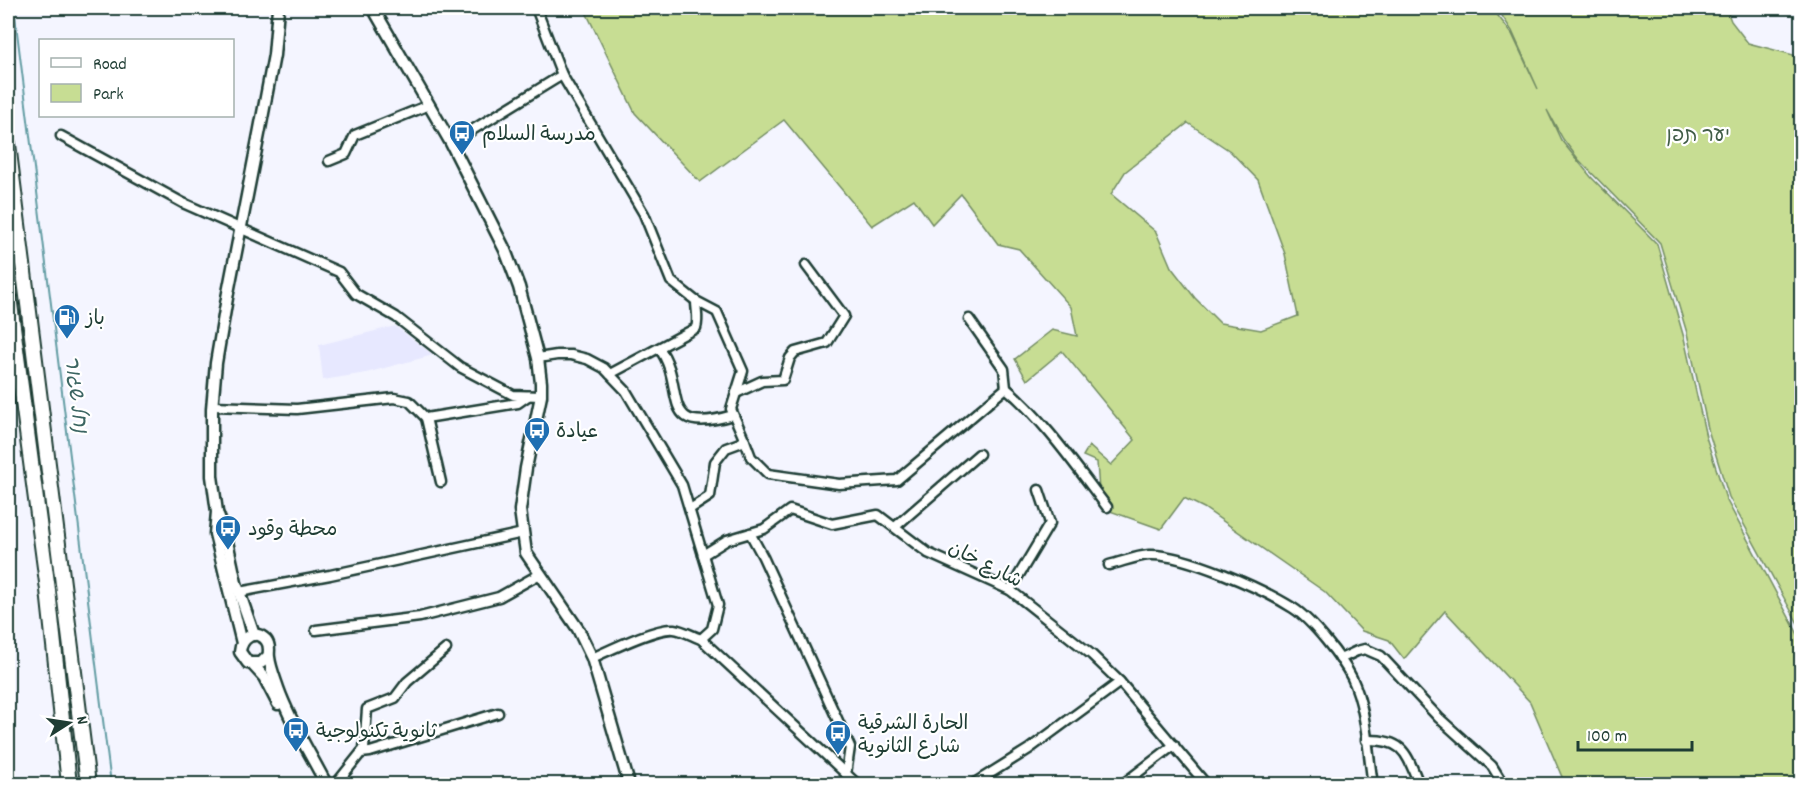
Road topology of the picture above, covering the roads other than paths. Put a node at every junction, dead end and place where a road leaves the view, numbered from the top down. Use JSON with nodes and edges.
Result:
{"nodes":[{"id":1,"x":271,"y":8,"type":"edge"},
{"id":2,"x":278,"y":8,"type":"edge"},
{"id":3,"x":373,"y":8,"type":"edge"},
{"id":4,"x":536,"y":8,"type":"edge"},
{"id":5,"x":269,"y":70,"type":"junction"},
{"id":6,"x":562,"y":75,"type":"junction"},
{"id":7,"x":429,"y":105,"type":"junction"},
{"id":8,"x":61,"y":136,"type":"dead end"},
{"id":9,"x":451,"y":143,"type":"junction"},
{"id":10,"x":8,"y":144,"type":"edge"},
{"id":11,"x":329,"y":161,"type":"dead end"},
{"id":12,"x":240,"y":229,"type":"junction"},
{"id":13,"x":806,"y":265,"type":"dead end"},
{"id":14,"x":8,"y":289,"type":"edge"},
{"id":15,"x":696,"y":302,"type":"junction"},
{"id":16,"x":969,"y":319,"type":"dead end"},
{"id":17,"x":659,"y":348,"type":"junction"},
{"id":18,"x":538,"y":358,"type":"junction"},
{"id":19,"x":610,"y":374,"type":"junction"},
{"id":20,"x":1006,"y":388,"type":"junction"},
{"id":21,"x":736,"y":393,"type":"junction"},
{"id":22,"x":528,"y":396,"type":"junction"},
{"id":23,"x":541,"y":396,"type":"junction"},
{"id":24,"x":213,"y":406,"type":"junction"},
{"id":25,"x":733,"y":415,"type":"junction"},
{"id":26,"x":426,"y":418,"type":"junction"},
{"id":27,"x":745,"y":441,"type":"junction"},
{"id":28,"x":979,"y":454,"type":"dead end"},
{"id":29,"x":441,"y":482,"type":"dead end"},
{"id":30,"x":1039,"y":490,"type":"dead end"},
{"id":31,"x":1107,"y":507,"type":"dead end"},
{"id":32,"x":690,"y":509,"type":"junction"},
{"id":33,"x":217,"y":512,"type":"junction"},
{"id":34,"x":894,"y":526,"type":"junction"},
{"id":35,"x":523,"y":532,"type":"junction"},
{"id":36,"x":750,"y":533,"type":"junction"},
{"id":37,"x":703,"y":555,"type":"junction"},
{"id":38,"x":1109,"y":565,"type":"dead end"},
{"id":39,"x":540,"y":574,"type":"junction"},
{"id":40,"x":1010,"y":590,"type":"junction"},
{"id":41,"x":238,"y":592,"type":"junction"},
{"id":42,"x":316,"y":630,"type":"dead end"},
{"id":43,"x":254,"y":635,"type":"junction"},
{"id":44,"x":701,"y":639,"type":"junction"},
{"id":45,"x":242,"y":643,"type":"junction"},
{"id":46,"x":446,"y":649,"type":"dead end"},
{"id":47,"x":268,"y":656,"type":"junction"},
{"id":48,"x":592,"y":658,"type":"junction"},
{"id":49,"x":1340,"y":659,"type":"junction"},
{"id":50,"x":252,"y":664,"type":"junction"},
{"id":51,"x":1120,"y":682,"type":"junction"},
{"id":52,"x":498,"y":712,"type":"dead end"},
{"id":53,"x":1366,"y":740,"type":"junction"},
{"id":54,"x":1173,"y":745,"type":"junction"},
{"id":55,"x":361,"y":753,"type":"junction"},
{"id":56,"x":67,"y":765,"type":"junction"},
{"id":57,"x":846,"y":774,"type":"junction"},
{"id":58,"x":62,"y":784,"type":"edge"},
{"id":59,"x":69,"y":784,"type":"edge"},
{"id":60,"x":88,"y":784,"type":"edge"},
{"id":61,"x":320,"y":784,"type":"edge"},
{"id":62,"x":326,"y":784,"type":"edge"},
{"id":63,"x":336,"y":784,"type":"edge"},
{"id":64,"x":629,"y":784,"type":"edge"},
{"id":65,"x":857,"y":784,"type":"edge"},
{"id":66,"x":973,"y":784,"type":"edge"},
{"id":67,"x":1123,"y":784,"type":"edge"},
{"id":68,"x":1206,"y":784,"type":"edge"},
{"id":69,"x":1373,"y":784,"type":"edge"},
{"id":70,"x":1419,"y":784,"type":"edge"},
{"id":71,"x":1503,"y":784,"type":"edge"}],
"edges":[{"from":1,"to":5,"type":"street"},
{"from":2,"to":5,"type":"street"},
{"from":3,"to":7,"type":"street"},
{"from":4,"to":6,"type":"street"},
{"from":5,"to":12,"type":"street"},
{"from":6,"to":9,"type":"street"},
{"from":6,"to":15,"type":"street"},
{"from":7,"to":9,"type":"street"},
{"from":7,"to":11,"type":"street"},
{"from":8,"to":12,"type":"street"},
{"from":9,"to":18,"type":"street"},
{"from":10,"to":60,"type":"highway"},
{"from":12,"to":22,"type":"street"},
{"from":12,"to":24,"type":"street"},
{"from":13,"to":21,"type":"street"},
{"from":14,"to":56,"type":"highway"},
{"from":15,"to":17,"type":"street"},
{"from":15,"to":21,"type":"street"},
{"from":16,"to":20,"type":"street"},
{"from":17,"to":19,"type":"street"},
{"from":17,"to":25,"type":"street"},
{"from":18,"to":19,"type":"street"},
{"from":18,"to":23,"type":"street"},
{"from":19,"to":32,"type":"street"},
{"from":20,"to":27,"type":"street"},
{"from":20,"to":31,"type":"street"},
{"from":21,"to":25,"type":"street"},
{"from":22,"to":23,"type":"street"},
{"from":22,"to":26,"type":"street"},
{"from":23,"to":35,"type":"street"},
{"from":24,"to":26,"type":"street"},
{"from":24,"to":33,"type":"street"},
{"from":25,"to":27,"type":"street"},
{"from":26,"to":29,"type":"street"},
{"from":27,"to":32,"type":"street"},
{"from":28,"to":34,"type":"street"},
{"from":30,"to":40,"type":"street"},
{"from":32,"to":37,"type":"street"},
{"from":33,"to":41,"type":"street"},
{"from":33,"to":45,"type":"street"},
{"from":34,"to":36,"type":"street","name":"شارع خان"},
{"from":34,"to":40,"type":"street","name":"شارع خان"},
{"from":35,"to":39,"type":"street"},
{"from":35,"to":41,"type":"street"},
{"from":36,"to":37,"type":"street","name":"شارع خان"},
{"from":36,"to":57,"type":"street"},
{"from":37,"to":44,"type":"street"},
{"from":38,"to":49,"type":"street"},
{"from":39,"to":42,"type":"street"},
{"from":39,"to":48,"type":"street"},
{"from":40,"to":51,"type":"street","name":"شارع خان"},
{"from":41,"to":43,"type":"street"},
{"from":43,"to":45,"type":"street"},
{"from":43,"to":47,"type":"street"},
{"from":44,"to":48,"type":"street"},
{"from":44,"to":57,"type":"street"},
{"from":45,"to":50,"type":"street"},
{"from":46,"to":55,"type":"street"},
{"from":47,"to":50,"type":"street"},
{"from":47,"to":62,"type":"street"},
{"from":48,"to":64,"type":"street"},
{"from":49,"to":53,"type":"street"},
{"from":49,"to":71,"type":"street"},
{"from":50,"to":61,"type":"street"},
{"from":51,"to":54,"type":"street","name":"شارع خان"},
{"from":51,"to":66,"type":"street"},
{"from":52,"to":55,"type":"street"},
{"from":53,"to":69,"type":"street"},
{"from":53,"to":70,"type":"street"},
{"from":54,"to":67,"type":"street"},
{"from":54,"to":68,"type":"street","name":"شارع خان"},
{"from":55,"to":63,"type":"street"},
{"from":56,"to":58,"type":"highway"},
{"from":56,"to":59,"type":"highway"},
{"from":57,"to":65,"type":"street"}]}
